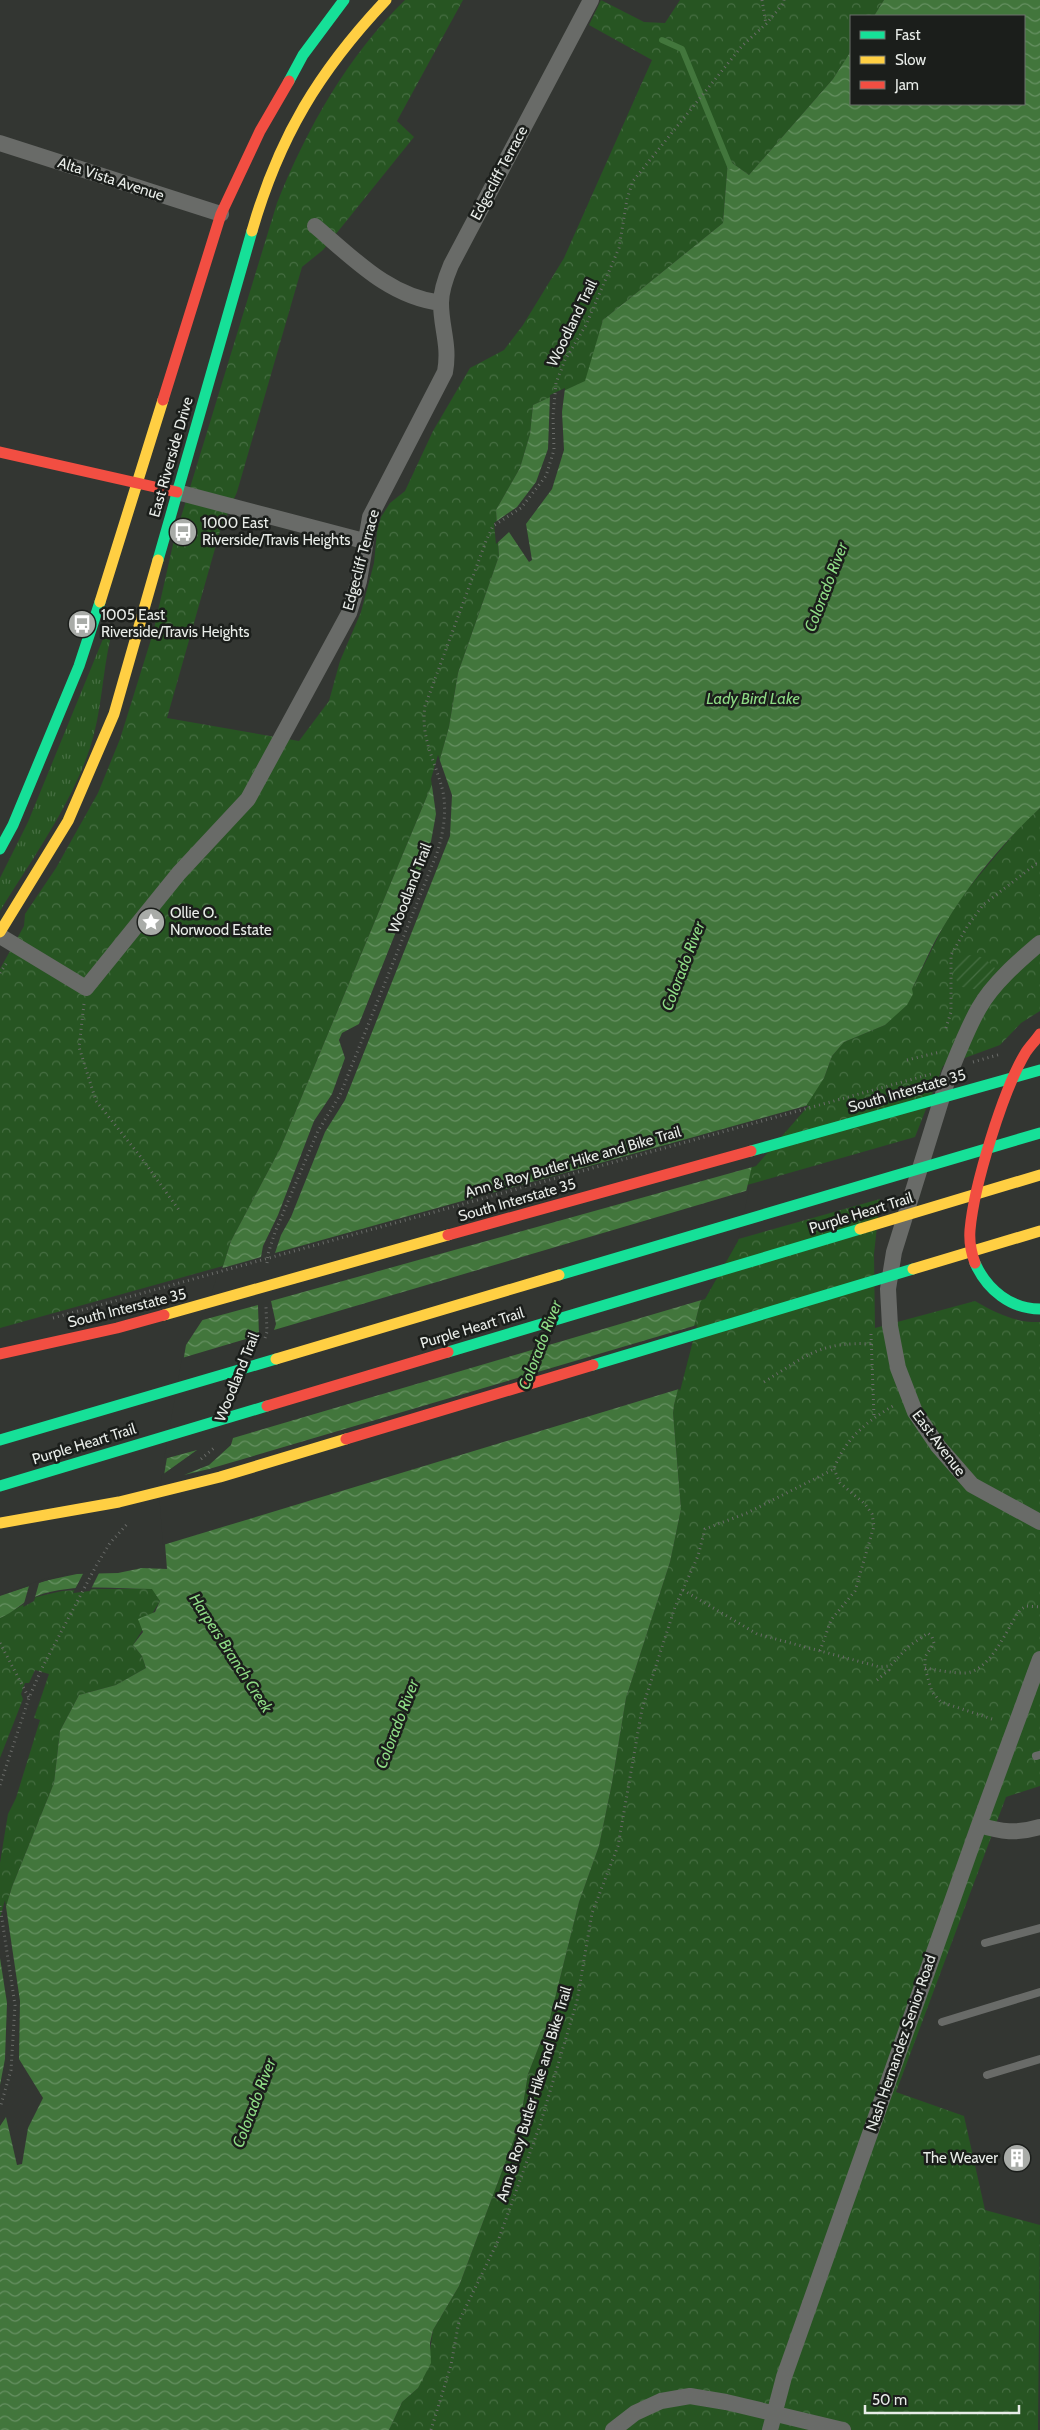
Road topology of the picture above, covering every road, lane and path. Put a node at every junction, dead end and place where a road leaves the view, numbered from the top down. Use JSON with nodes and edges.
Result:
{"nodes":[{"id":1,"x":344,"y":0,"type":"edge"},
{"id":2,"x":386,"y":0,"type":"edge"},
{"id":3,"x":591,"y":0,"type":"edge"},
{"id":4,"x":762,"y":0,"type":"edge"},
{"id":5,"x":784,"y":0,"type":"edge"},
{"id":6,"x":766,"y":24,"type":"junction"},
{"id":7,"x":0,"y":144,"type":"edge"},
{"id":8,"x":221,"y":214,"type":"junction"},
{"id":9,"x":315,"y":226,"type":"dead end"},
{"id":10,"x":441,"y":303,"type":"junction"},
{"id":11,"x":0,"y":452,"type":"edge"},
{"id":12,"x":137,"y":484,"type":"junction"},
{"id":13,"x":177,"y":492,"type":"junction"},
{"id":14,"x":364,"y":541,"type":"junction"},
{"id":15,"x":0,"y":849,"type":"edge"},
{"id":16,"x":1038,"y":864,"type":"edge"},
{"id":17,"x":0,"y":932,"type":"edge"},
{"id":18,"x":0,"y":936,"type":"edge"},
{"id":19,"x":1040,"y":943,"type":"edge"},
{"id":20,"x":4,"y":968,"type":"dead end"},
{"id":21,"x":0,"y":973,"type":"edge"},
{"id":22,"x":86,"y":988,"type":"junction"},
{"id":23,"x":1040,"y":1034,"type":"edge"},
{"id":24,"x":944,"y":1038,"type":"dead end"},
{"id":25,"x":942,"y":1046,"type":"dead end"},
{"id":26,"x":960,"y":1047,"type":"junction"},
{"id":27,"x":940,"y":1052,"type":"junction"},
{"id":28,"x":1002,"y":1054,"type":"dead end"},
{"id":29,"x":907,"y":1060,"type":"dead end"},
{"id":30,"x":964,"y":1065,"type":"dead end"},
{"id":31,"x":1040,"y":1070,"type":"edge"},
{"id":32,"x":935,"y":1073,"type":"dead end"},
{"id":33,"x":1040,"y":1132,"type":"edge"},
{"id":34,"x":1040,"y":1175,"type":"edge"},
{"id":35,"x":179,"y":1210,"type":"dead end"},
{"id":36,"x":1040,"y":1231,"type":"edge"},
{"id":37,"x":267,"y":1271,"type":"dead end"},
{"id":38,"x":112,"y":1302,"type":"dead end"},
{"id":39,"x":266,"y":1305,"type":"dead end"},
{"id":40,"x":1040,"y":1309,"type":"edge"},
{"id":41,"x":264,"y":1341,"type":"dead end"},
{"id":42,"x":893,"y":1344,"type":"junction"},
{"id":43,"x":0,"y":1354,"type":"edge"},
{"id":44,"x":764,"y":1382,"type":"dead end"},
{"id":45,"x":874,"y":1416,"type":"dead end"},
{"id":46,"x":0,"y":1440,"type":"edge"},
{"id":47,"x":223,"y":1442,"type":"dead end"},
{"id":48,"x":194,"y":1464,"type":"dead end"},
{"id":49,"x":834,"y":1469,"type":"junction"},
{"id":50,"x":0,"y":1486,"type":"edge"},
{"id":51,"x":136,"y":1515,"type":"dead end"},
{"id":52,"x":1040,"y":1522,"type":"edge"},
{"id":53,"x":0,"y":1523,"type":"edge"},
{"id":54,"x":683,"y":1590,"type":"junction"},
{"id":55,"x":1040,"y":1607,"type":"edge"},
{"id":56,"x":0,"y":1643,"type":"edge"},
{"id":57,"x":820,"y":1651,"type":"junction"},
{"id":58,"x":1040,"y":1659,"type":"edge"},
{"id":59,"x":887,"y":1666,"type":"junction"},
{"id":60,"x":925,"y":1668,"type":"junction"},
{"id":61,"x":877,"y":1680,"type":"dead end"},
{"id":62,"x":29,"y":1698,"type":"junction"},
{"id":63,"x":992,"y":1719,"type":"dead end"},
{"id":64,"x":0,"y":1785,"type":"edge"},
{"id":65,"x":979,"y":1825,"type":"junction"},
{"id":66,"x":1040,"y":1827,"type":"edge"},
{"id":67,"x":0,"y":1906,"type":"edge"},
{"id":68,"x":1040,"y":1928,"type":"edge"},
{"id":69,"x":985,"y":1943,"type":"dead end"},
{"id":70,"x":1040,"y":1992,"type":"edge"},
{"id":71,"x":942,"y":2022,"type":"dead end"},
{"id":72,"x":1040,"y":2059,"type":"edge"},
{"id":73,"x":987,"y":2075,"type":"dead end"},
{"id":74,"x":0,"y":2108,"type":"edge"},
{"id":75,"x":774,"y":2414,"type":"junction"},
{"id":76,"x":431,"y":2430,"type":"edge"},
{"id":77,"x":613,"y":2430,"type":"edge"},
{"id":78,"x":770,"y":2430,"type":"edge"},
{"id":79,"x":843,"y":2430,"type":"edge"}],
"edges":[{"from":1,"to":8,"type":"main road","name":"East Riverside Drive"},
{"from":2,"to":13,"type":"main road","name":"East Riverside Drive"},
{"from":3,"to":10,"type":"street","name":"Edgecliff Terrace"},
{"from":4,"to":6,"type":"path"},
{"from":5,"to":6,"type":"path","name":"Woodland Trail"},
{"from":6,"to":37,"type":"path","name":"Woodland Trail"},
{"from":7,"to":8,"type":"street","name":"Alta Vista Avenue"},
{"from":8,"to":12,"type":"main road","name":"East Riverside Drive"},
{"from":9,"to":10,"type":"street"},
{"from":10,"to":14,"type":"street","name":"Edgecliff Terrace"},
{"from":11,"to":12,"type":"main road"},
{"from":12,"to":13,"type":"main road"},
{"from":12,"to":15,"type":"main road","name":"East Riverside Drive"},
{"from":13,"to":14,"type":"street"},
{"from":13,"to":17,"type":"main road","name":"East Riverside Drive"},
{"from":14,"to":22,"type":"street","name":"Edgecliff Terrace"},
{"from":16,"to":24,"type":"path"},
{"from":18,"to":22,"type":"street"},
{"from":19,"to":26,"type":"street","name":"East Avenue"},
{"from":20,"to":21,"type":"path"},
{"from":22,"to":35,"type":"path"},
{"from":23,"to":40,"type":"main road"},
{"from":25,"to":27,"type":"path"},
{"from":26,"to":27,"type":"path"},
{"from":26,"to":42,"type":"street","name":"East Avenue"},
{"from":27,"to":29,"type":"path"},
{"from":28,"to":30,"type":"path"},
{"from":31,"to":43,"type":"main road","name":"South Interstate 35"},
{"from":32,"to":38,"type":"path","name":"Ann & Roy Butler Hike and Bike Trail"},
{"from":33,"to":46,"type":"main road","name":"Purple Heart Trail"},
{"from":34,"to":50,"type":"main road","name":"Purple Heart Trail"},
{"from":36,"to":53,"type":"main road"},
{"from":39,"to":41,"type":"path","name":"Woodland Trail"},
{"from":42,"to":44,"type":"path"},
{"from":42,"to":52,"type":"street","name":"East Avenue"},
{"from":45,"to":49,"type":"path"},
{"from":47,"to":48,"type":"path","name":"Woodland Trail"},
{"from":49,"to":54,"type":"path","name":"Ann & Roy Butler Hike and Bike Trail"},
{"from":49,"to":57,"type":"path"},
{"from":51,"to":62,"type":"path"},
{"from":54,"to":57,"type":"path"},
{"from":54,"to":76,"type":"path","name":"Ann & Roy Butler Hike and Bike Trail"},
{"from":55,"to":60,"type":"path"},
{"from":56,"to":62,"type":"path"},
{"from":57,"to":59,"type":"path"},
{"from":58,"to":65,"type":"street","name":"Nash Hernandez Senior Road"},
{"from":59,"to":60,"type":"path"},
{"from":59,"to":61,"type":"path"},
{"from":60,"to":63,"type":"path"},
{"from":62,"to":64,"type":"path"},
{"from":65,"to":66,"type":"street"},
{"from":65,"to":75,"type":"street","name":"Nash Hernandez Senior Road"},
{"from":67,"to":74,"type":"path"},
{"from":68,"to":69,"type":"lane"},
{"from":70,"to":71,"type":"lane"},
{"from":72,"to":73,"type":"lane"},
{"from":75,"to":77,"type":"street"},
{"from":75,"to":78,"type":"street","name":"Nash Hernandez Senior Road"},
{"from":75,"to":79,"type":"street"}]}
